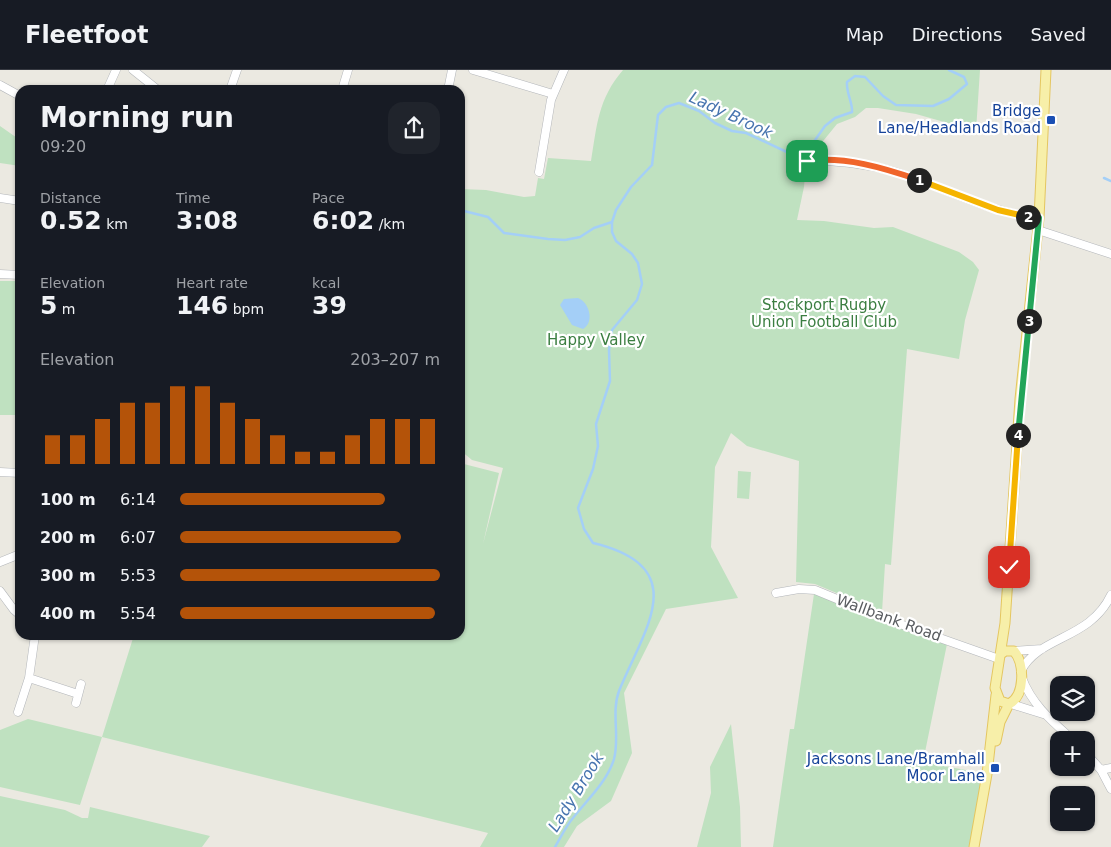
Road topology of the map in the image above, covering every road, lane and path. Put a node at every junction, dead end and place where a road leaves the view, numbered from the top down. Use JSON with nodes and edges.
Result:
{"nodes":[{"id":1,"x":116,"y":70,"type":"edge"},
{"id":2,"x":132,"y":70,"type":"edge"},
{"id":3,"x":237,"y":70,"type":"edge"},
{"id":4,"x":348,"y":70,"type":"edge"},
{"id":5,"x":452,"y":70,"type":"edge"},
{"id":6,"x":473,"y":70,"type":"edge"},
{"id":7,"x":564,"y":70,"type":"edge"},
{"id":8,"x":1046,"y":70,"type":"edge"},
{"id":9,"x":0,"y":85,"type":"edge"},
{"id":10,"x":109,"y":85,"type":"edge"},
{"id":11,"x":152,"y":85,"type":"edge"},
{"id":12,"x":232,"y":85,"type":"edge"},
{"id":13,"x":344,"y":85,"type":"edge"},
{"id":14,"x":449,"y":85,"type":"edge"},
{"id":15,"x":15,"y":93,"type":"edge"},
{"id":16,"x":552,"y":94,"type":"junction"},
{"id":17,"x":804,"y":165,"type":"dead end"},
{"id":18,"x":538,"y":172,"type":"dead end"},
{"id":19,"x":0,"y":198,"type":"edge"},
{"id":20,"x":15,"y":200,"type":"edge"},
{"id":21,"x":1039,"y":218,"type":"junction"},
{"id":22,"x":1038,"y":230,"type":"junction"},
{"id":23,"x":1111,"y":254,"type":"edge"},
{"id":24,"x":0,"y":274,"type":"edge"},
{"id":25,"x":15,"y":275,"type":"edge"},
{"id":26,"x":0,"y":472,"type":"edge"},
{"id":27,"x":15,"y":473,"type":"edge"},
{"id":28,"x":15,"y":556,"type":"edge"},
{"id":29,"x":0,"y":562,"type":"edge"},
{"id":30,"x":0,"y":591,"type":"edge"},
{"id":31,"x":776,"y":593,"type":"dead end"},
{"id":32,"x":1111,"y":594,"type":"edge"},
{"id":33,"x":15,"y":611,"type":"edge"},
{"id":34,"x":1005,"y":623,"type":"junction"},
{"id":35,"x":33,"y":640,"type":"edge"},
{"id":36,"x":1042,"y":649,"type":"junction"},
{"id":37,"x":1013,"y":651,"type":"junction"},
{"id":38,"x":1000,"y":657,"type":"junction"},
{"id":39,"x":1021,"y":674,"type":"junction"},
{"id":40,"x":29,"y":678,"type":"junction"},
{"id":41,"x":81,"y":684,"type":"dead end"},
{"id":42,"x":78,"y":694,"type":"junction"},
{"id":43,"x":996,"y":695,"type":"junction"},
{"id":44,"x":76,"y":703,"type":"dead end"},
{"id":45,"x":1010,"y":704,"type":"junction"},
{"id":46,"x":18,"y":712,"type":"dead end"},
{"id":47,"x":1044,"y":714,"type":"junction"},
{"id":48,"x":1063,"y":731,"type":"edge"},
{"id":49,"x":1095,"y":763,"type":"edge"},
{"id":50,"x":1111,"y":768,"type":"edge"},
{"id":51,"x":1101,"y":770,"type":"junction"},
{"id":52,"x":1109,"y":779,"type":"edge"},
{"id":53,"x":986,"y":781,"type":"junction"},
{"id":54,"x":1111,"y":789,"type":"edge"},
{"id":55,"x":974,"y":847,"type":"edge"}],
"edges":[{"from":1,"to":10,"type":"street"},
{"from":2,"to":11,"type":"street"},
{"from":3,"to":12,"type":"street"},
{"from":4,"to":13,"type":"street"},
{"from":5,"to":14,"type":"street"},
{"from":6,"to":16,"type":"street"},
{"from":7,"to":16,"type":"street"},
{"from":8,"to":21,"type":"main road"},
{"from":9,"to":15,"type":"street"},
{"from":16,"to":18,"type":"street"},
{"from":17,"to":21,"type":"street"},
{"from":19,"to":20,"type":"street"},
{"from":21,"to":22,"type":"main road"},
{"from":22,"to":23,"type":"street"},
{"from":22,"to":34,"type":"main road"},
{"from":24,"to":25,"type":"street"},
{"from":26,"to":27,"type":"street"},
{"from":28,"to":29,"type":"street"},
{"from":30,"to":33,"type":"street"},
{"from":31,"to":38,"type":"street","name":"Wallbank Road"},
{"from":32,"to":36,"type":"street"},
{"from":34,"to":37,"type":"main road"},
{"from":34,"to":38,"type":"main road"},
{"from":35,"to":40,"type":"street"},
{"from":36,"to":37,"type":"street"},
{"from":36,"to":39,"type":"street"},
{"from":37,"to":38,"type":"main road"},
{"from":37,"to":39,"type":"main road"},
{"from":38,"to":43,"type":"main road"},
{"from":39,"to":45,"type":"main road"},
{"from":39,"to":47,"type":"street"},
{"from":40,"to":42,"type":"street"},
{"from":40,"to":46,"type":"street"},
{"from":41,"to":42,"type":"street"},
{"from":42,"to":44,"type":"street"},
{"from":43,"to":45,"type":"main road"},
{"from":43,"to":53,"type":"main road"},
{"from":45,"to":47,"type":"street"},
{"from":45,"to":53,"type":"main road"},
{"from":47,"to":48,"type":"street"},
{"from":49,"to":51,"type":"street"},
{"from":50,"to":51,"type":"street"},
{"from":51,"to":52,"type":"street"},
{"from":52,"to":54,"type":"street"},
{"from":53,"to":55,"type":"main road"}]}
